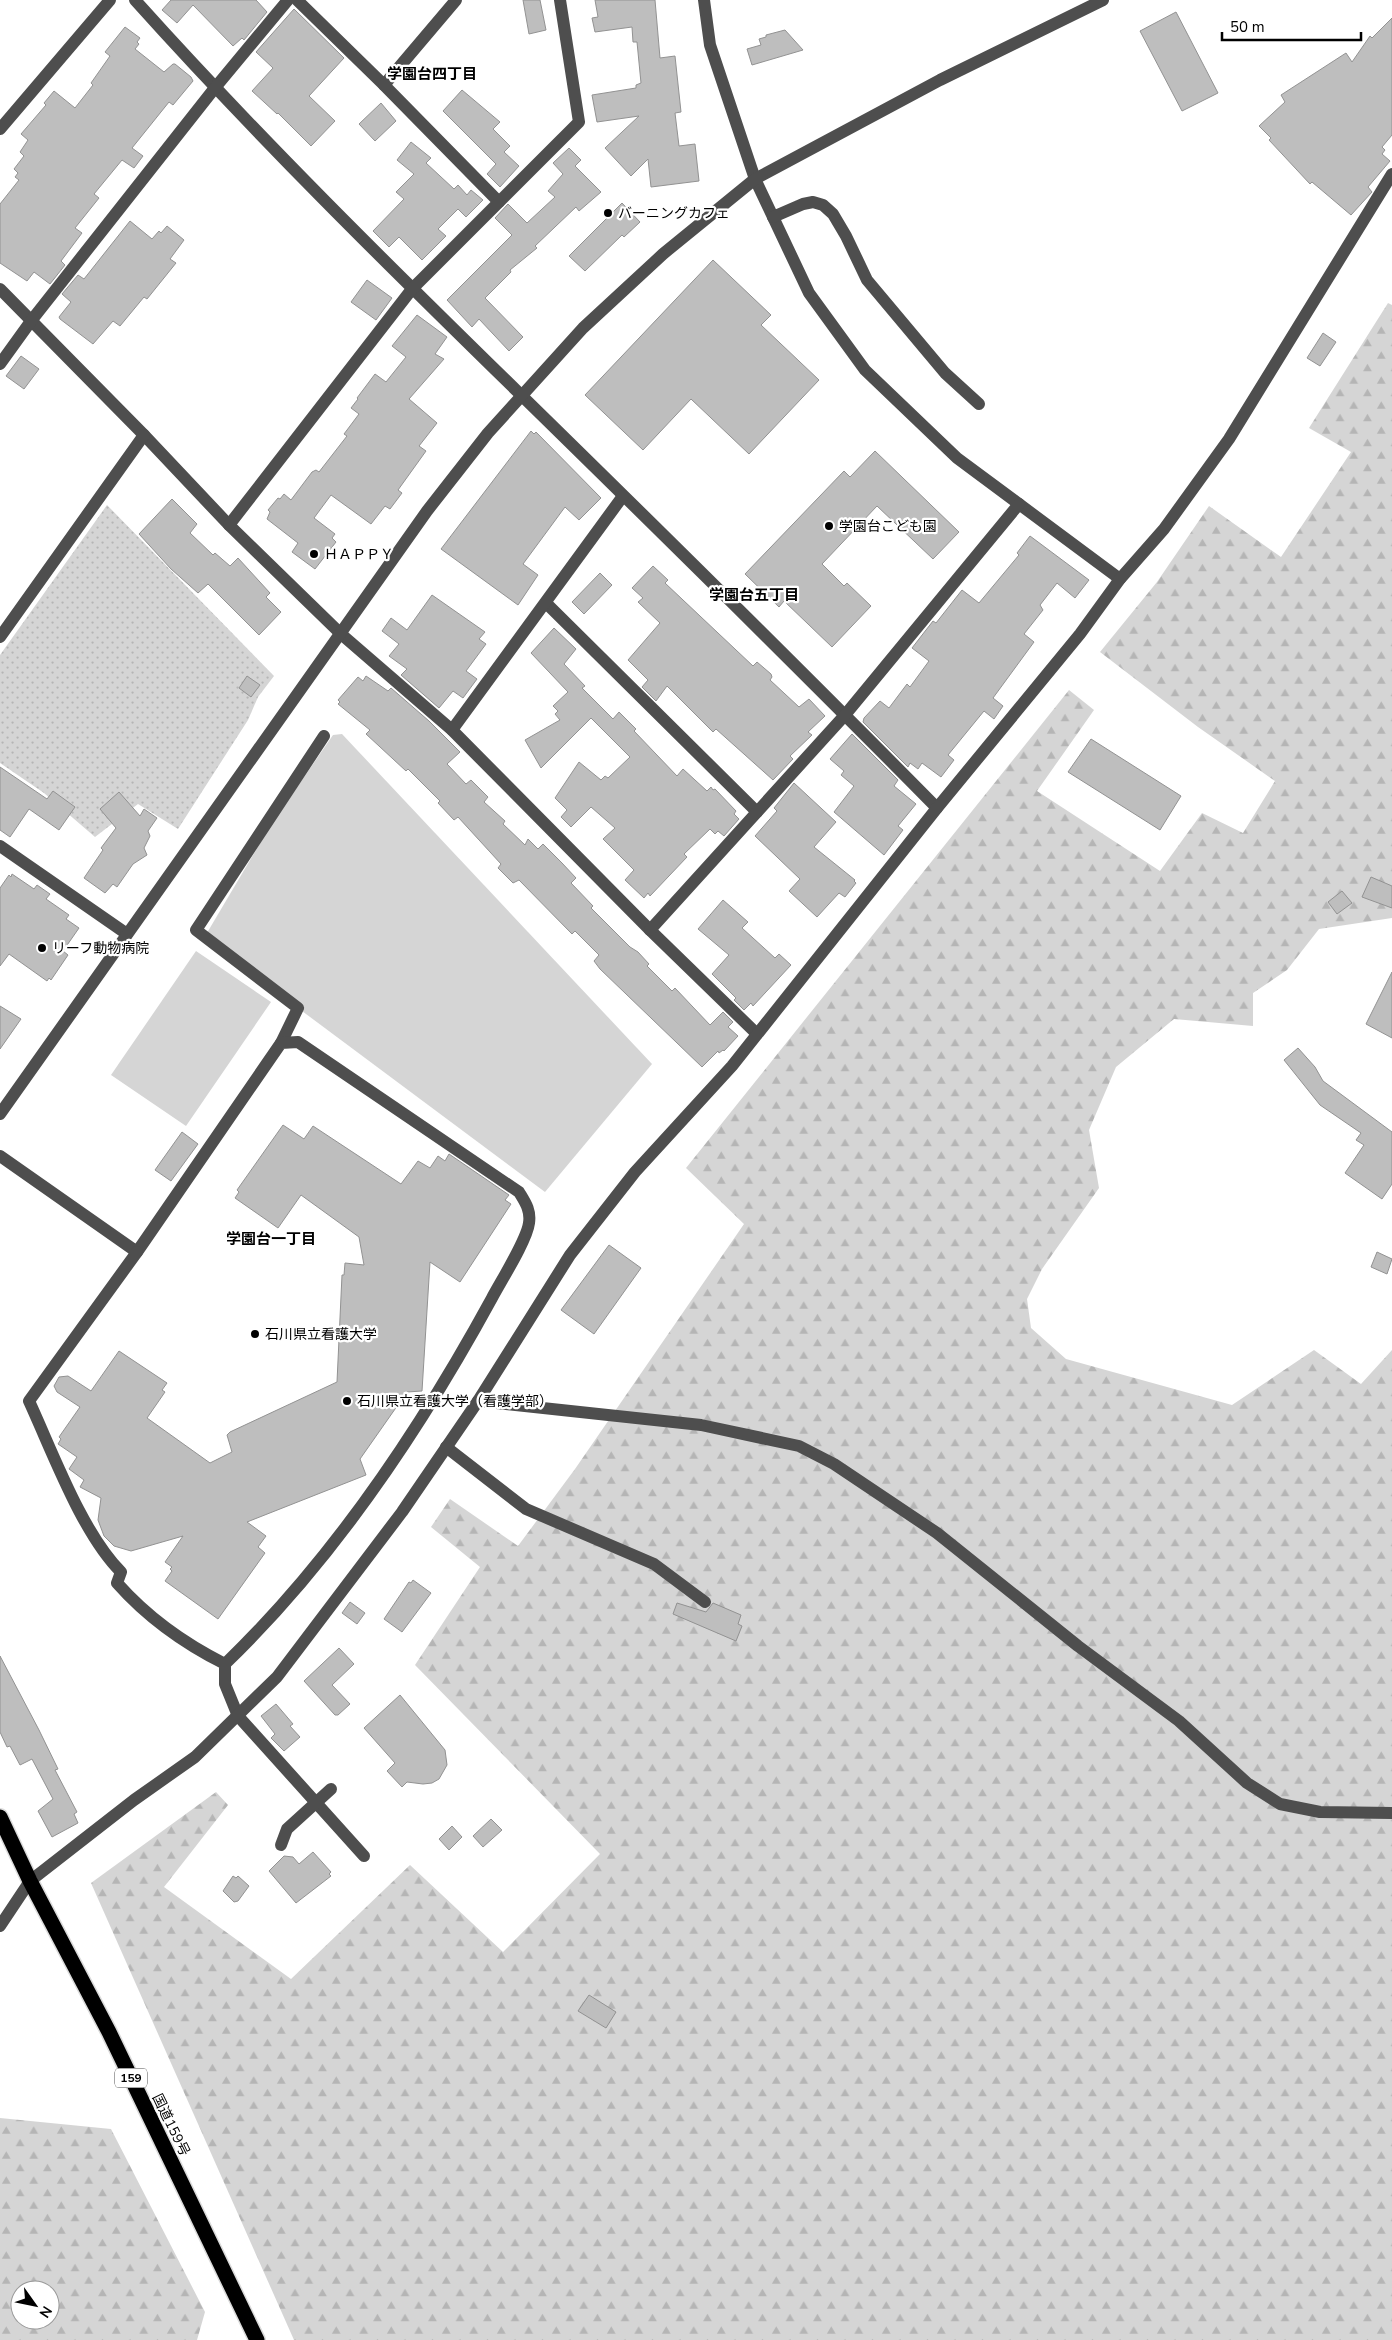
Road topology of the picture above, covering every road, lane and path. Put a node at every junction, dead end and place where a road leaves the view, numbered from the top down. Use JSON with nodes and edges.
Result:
{"nodes":[{"id":1,"x":110,"y":0,"type":"edge"},
{"id":2,"x":135,"y":0,"type":"edge"},
{"id":3,"x":288,"y":0,"type":"edge"},
{"id":4,"x":297,"y":0,"type":"edge"},
{"id":5,"x":456,"y":0,"type":"edge"},
{"id":6,"x":560,"y":0,"type":"edge"},
{"id":7,"x":704,"y":0,"type":"edge"},
{"id":8,"x":1102,"y":0,"type":"edge"},
{"id":9,"x":384,"y":85,"type":"junction"},
{"id":10,"x":214,"y":89,"type":"junction"},
{"id":11,"x":0,"y":129,"type":"edge"},
{"id":12,"x":1392,"y":174,"type":"edge"},
{"id":13,"x":755,"y":179,"type":"junction"},
{"id":14,"x":499,"y":202,"type":"junction"},
{"id":15,"x":773,"y":217,"type":"junction"},
{"id":16,"x":0,"y":289,"type":"edge"},
{"id":17,"x":412,"y":289,"type":"junction"},
{"id":18,"x":31,"y":321,"type":"junction"},
{"id":19,"x":0,"y":364,"type":"edge"},
{"id":20,"x":521,"y":395,"type":"junction"},
{"id":21,"x":979,"y":404,"type":"dead end"},
{"id":22,"x":144,"y":435,"type":"junction"},
{"id":23,"x":623,"y":496,"type":"junction"},
{"id":24,"x":1019,"y":504,"type":"junction"},
{"id":25,"x":229,"y":525,"type":"junction"},
{"id":26,"x":1120,"y":579,"type":"junction"},
{"id":27,"x":546,"y":603,"type":"junction"},
{"id":28,"x":341,"y":634,"type":"junction"},
{"id":29,"x":0,"y":637,"type":"edge"},
{"id":30,"x":845,"y":715,"type":"junction"},
{"id":31,"x":452,"y":730,"type":"junction"},
{"id":32,"x":324,"y":736,"type":"dead end"},
{"id":33,"x":936,"y":808,"type":"junction"},
{"id":34,"x":757,"y":812,"type":"junction"},
{"id":35,"x":2,"y":850,"type":"edge"},
{"id":36,"x":650,"y":930,"type":"junction"},
{"id":37,"x":127,"y":934,"type":"junction"},
{"id":38,"x":757,"y":1034,"type":"junction"},
{"id":39,"x":281,"y":1043,"type":"junction"},
{"id":40,"x":0,"y":1114,"type":"edge"},
{"id":41,"x":0,"y":1156,"type":"edge"},
{"id":42,"x":137,"y":1252,"type":"junction"},
{"id":43,"x":478,"y":1401,"type":"junction"},
{"id":44,"x":446,"y":1447,"type":"junction"},
{"id":45,"x":705,"y":1602,"type":"dead end"},
{"id":46,"x":225,"y":1664,"type":"junction"},
{"id":47,"x":238,"y":1716,"type":"junction"},
{"id":48,"x":331,"y":1790,"type":"dead end"},
{"id":49,"x":316,"y":1803,"type":"junction"},
{"id":50,"x":1392,"y":1813,"type":"edge"},
{"id":51,"x":0,"y":1817,"type":"edge"},
{"id":52,"x":281,"y":1845,"type":"dead end"},
{"id":53,"x":364,"y":1856,"type":"dead end"},
{"id":54,"x":30,"y":1881,"type":"junction"},
{"id":55,"x":0,"y":1926,"type":"edge"},
{"id":56,"x":257,"y":2340,"type":"edge"}],
"edges":[{"from":1,"to":11,"type":"street"},
{"from":2,"to":10,"type":"street"},
{"from":3,"to":10,"type":"street"},
{"from":4,"to":9,"type":"street"},
{"from":5,"to":9,"type":"street"},
{"from":6,"to":14,"type":"street"},
{"from":7,"to":13,"type":"street"},
{"from":8,"to":13,"type":"street"},
{"from":9,"to":14,"type":"street"},
{"from":10,"to":17,"type":"street"},
{"from":10,"to":18,"type":"street"},
{"from":12,"to":26,"type":"street"},
{"from":13,"to":15,"type":"street"},
{"from":13,"to":20,"type":"street"},
{"from":14,"to":17,"type":"street"},
{"from":15,"to":21,"type":"street"},
{"from":15,"to":24,"type":"street"},
{"from":16,"to":18,"type":"street"},
{"from":17,"to":20,"type":"street"},
{"from":17,"to":25,"type":"street"},
{"from":18,"to":19,"type":"street"},
{"from":18,"to":22,"type":"street"},
{"from":20,"to":23,"type":"street"},
{"from":20,"to":28,"type":"street"},
{"from":22,"to":25,"type":"street"},
{"from":22,"to":29,"type":"street"},
{"from":23,"to":27,"type":"street"},
{"from":23,"to":30,"type":"street"},
{"from":24,"to":26,"type":"street"},
{"from":24,"to":30,"type":"street"},
{"from":25,"to":28,"type":"street"},
{"from":26,"to":33,"type":"street"},
{"from":27,"to":31,"type":"street"},
{"from":27,"to":34,"type":"street"},
{"from":28,"to":31,"type":"street"},
{"from":28,"to":37,"type":"street"},
{"from":30,"to":33,"type":"street"},
{"from":30,"to":34,"type":"street"},
{"from":31,"to":36,"type":"street"},
{"from":32,"to":39,"type":"street"},
{"from":33,"to":38,"type":"street"},
{"from":34,"to":36,"type":"street"},
{"from":35,"to":37,"type":"street"},
{"from":36,"to":38,"type":"street"},
{"from":37,"to":40,"type":"street"},
{"from":38,"to":43,"type":"street"},
{"from":39,"to":42,"type":"street"},
{"from":39,"to":46,"type":"street"},
{"from":41,"to":42,"type":"street"},
{"from":42,"to":46,"type":"street"},
{"from":43,"to":44,"type":"street"},
{"from":43,"to":50,"type":"street"},
{"from":44,"to":45,"type":"street"},
{"from":44,"to":47,"type":"street"},
{"from":46,"to":47,"type":"street"},
{"from":47,"to":49,"type":"street"},
{"from":47,"to":54,"type":"street"},
{"from":48,"to":49,"type":"street"},
{"from":49,"to":52,"type":"street"},
{"from":49,"to":53,"type":"street"},
{"from":51,"to":54,"type":"highway","name":"国道159号","number":"159"},
{"from":54,"to":55,"type":"street"},
{"from":54,"to":56,"type":"highway","name":"国道159号","number":"159"}]}
